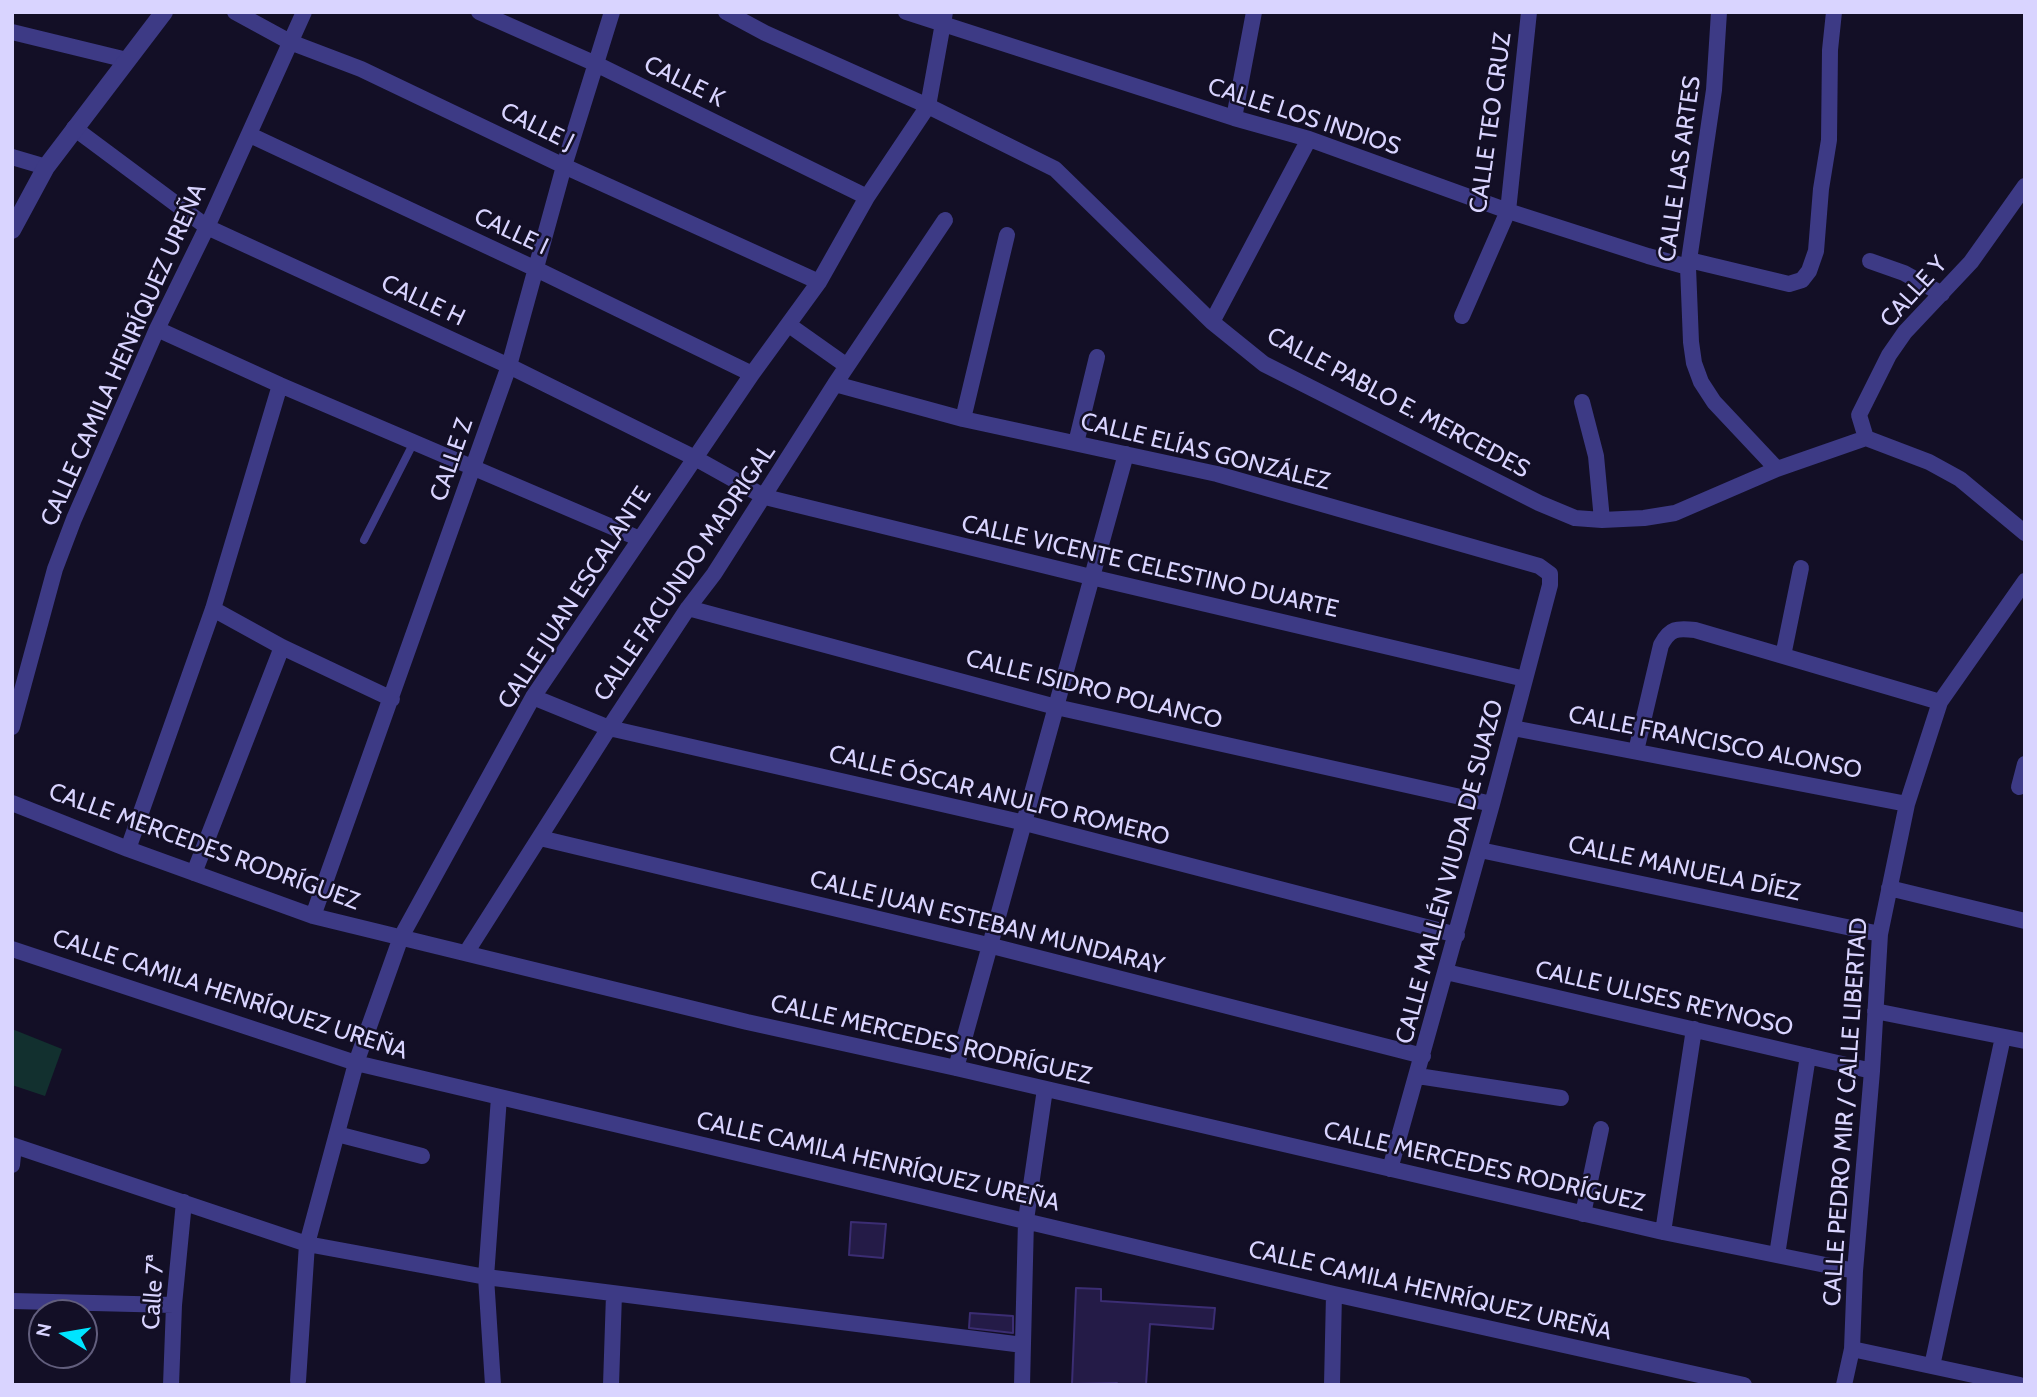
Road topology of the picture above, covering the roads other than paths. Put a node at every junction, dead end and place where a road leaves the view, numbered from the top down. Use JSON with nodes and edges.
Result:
{"nodes":[{"id":1,"x":164,"y":12,"type":"edge"},
{"id":2,"x":235,"y":12,"type":"edge"},
{"id":3,"x":304,"y":12,"type":"edge"},
{"id":4,"x":479,"y":12,"type":"edge"},
{"id":5,"x":612,"y":12,"type":"edge"},
{"id":6,"x":726,"y":12,"type":"edge"},
{"id":7,"x":906,"y":12,"type":"edge"},
{"id":8,"x":1254,"y":12,"type":"edge"},
{"id":9,"x":1529,"y":12,"type":"edge"},
{"id":10,"x":1719,"y":12,"type":"edge"},
{"id":11,"x":1834,"y":12,"type":"edge"},
{"id":12,"x":745,"y":16,"type":"edge"},
{"id":13,"x":944,"y":18,"type":"edge"},
{"id":14,"x":12,"y":32,"type":"edge"},
{"id":15,"x":290,"y":42,"type":"junction"},
{"id":16,"x":127,"y":60,"type":"junction"},
{"id":17,"x":596,"y":64,"type":"junction"},
{"id":18,"x":928,"y":106,"type":"junction"},
{"id":19,"x":1234,"y":118,"type":"junction"},
{"id":20,"x":74,"y":128,"type":"junction"},
{"id":21,"x":250,"y":135,"type":"junction"},
{"id":22,"x":1308,"y":139,"type":"junction"},
{"id":23,"x":12,"y":157,"type":"edge"},
{"id":24,"x":46,"y":166,"type":"junction"},
{"id":25,"x":564,"y":166,"type":"junction"},
{"id":26,"x":2025,"y":186,"type":"edge"},
{"id":27,"x":867,"y":197,"type":"junction"},
{"id":28,"x":1508,"y":211,"type":"junction"},
{"id":29,"x":945,"y":220,"type":"dead end"},
{"id":30,"x":207,"y":227,"type":"junction"},
{"id":31,"x":12,"y":230,"type":"edge"},
{"id":32,"x":1007,"y":235,"type":"dead end"},
{"id":33,"x":1870,"y":261,"type":"dead end"},
{"id":34,"x":1688,"y":263,"type":"junction"},
{"id":35,"x":536,"y":269,"type":"junction"},
{"id":36,"x":819,"y":282,"type":"junction"},
{"id":37,"x":1942,"y":294,"type":"junction"},
{"id":38,"x":1462,"y":316,"type":"dead end"},
{"id":39,"x":1212,"y":322,"type":"junction"},
{"id":40,"x":789,"y":325,"type":"junction"},
{"id":41,"x":157,"y":329,"type":"junction"},
{"id":42,"x":1097,"y":357,"type":"dead end"},
{"id":43,"x":509,"y":366,"type":"junction"},
{"id":44,"x":847,"y":366,"type":"junction"},
{"id":45,"x":752,"y":374,"type":"junction"},
{"id":46,"x":835,"y":384,"type":"junction"},
{"id":47,"x":280,"y":385,"type":"junction"},
{"id":48,"x":1582,"y":402,"type":"dead end"},
{"id":49,"x":963,"y":419,"type":"junction"},
{"id":50,"x":1866,"y":438,"type":"junction"},
{"id":51,"x":414,"y":442,"type":"junction"},
{"id":52,"x":1076,"y":443,"type":"junction"},
{"id":53,"x":1126,"y":454,"type":"junction"},
{"id":54,"x":695,"y":458,"type":"junction"},
{"id":55,"x":473,"y":466,"type":"junction"},
{"id":56,"x":1777,"y":469,"type":"junction"},
{"id":57,"x":765,"y":496,"type":"junction"},
{"id":58,"x":1602,"y":520,"type":"junction"},
{"id":59,"x":2025,"y":533,"type":"edge"},
{"id":60,"x":640,"y":539,"type":"junction"},
{"id":61,"x":364,"y":540,"type":"dead end"},
{"id":62,"x":1801,"y":569,"type":"dead end"},
{"id":63,"x":1091,"y":577,"type":"junction"},
{"id":64,"x":2025,"y":581,"type":"edge"},
{"id":65,"x":1550,"y":585,"type":"joint"},
{"id":66,"x":688,"y":608,"type":"junction"},
{"id":67,"x":214,"y":609,"type":"junction"},
{"id":68,"x":282,"y":646,"type":"junction"},
{"id":69,"x":1783,"y":656,"type":"junction"},
{"id":70,"x":1525,"y":679,"type":"junction"},
{"id":71,"x":533,"y":697,"type":"junction"},
{"id":72,"x":392,"y":699,"type":"junction"},
{"id":73,"x":1940,"y":702,"type":"junction"},
{"id":74,"x":1056,"y":707,"type":"junction"},
{"id":75,"x":12,"y":727,"type":"edge"},
{"id":76,"x":609,"y":728,"type":"junction"},
{"id":77,"x":1513,"y":728,"type":"junction"},
{"id":78,"x":1636,"y":751,"type":"junction"},
{"id":79,"x":2025,"y":764,"type":"edge"},
{"id":80,"x":2019,"y":787,"type":"dead end"},
{"id":81,"x":12,"y":803,"type":"edge"},
{"id":82,"x":1493,"y":804,"type":"junction"},
{"id":83,"x":1907,"y":804,"type":"junction"},
{"id":84,"x":1025,"y":823,"type":"junction"},
{"id":85,"x":540,"y":838,"type":"junction"},
{"id":86,"x":128,"y":849,"type":"junction"},
{"id":87,"x":1480,"y":850,"type":"junction"},
{"id":88,"x":194,"y":873,"type":"junction"},
{"id":89,"x":1889,"y":888,"type":"junction"},
{"id":90,"x":313,"y":916,"type":"junction"},
{"id":91,"x":2025,"y":921,"type":"edge"},
{"id":92,"x":1880,"y":934,"type":"junction"},
{"id":93,"x":1457,"y":935,"type":"junction"},
{"id":94,"x":401,"y":937,"type":"junction"},
{"id":95,"x":992,"y":946,"type":"junction"},
{"id":96,"x":12,"y":949,"type":"edge"},
{"id":97,"x":466,"y":953,"type":"junction"},
{"id":98,"x":1446,"y":972,"type":"junction"},
{"id":99,"x":1875,"y":1011,"type":"junction"},
{"id":100,"x":1694,"y":1030,"type":"junction"},
{"id":101,"x":2003,"y":1037,"type":"junction"},
{"id":102,"x":2025,"y":1041,"type":"edge"},
{"id":103,"x":1423,"y":1056,"type":"junction"},
{"id":104,"x":1808,"y":1056,"type":"junction"},
{"id":105,"x":356,"y":1063,"type":"junction"},
{"id":106,"x":956,"y":1068,"type":"junction"},
{"id":107,"x":1872,"y":1071,"type":"junction"},
{"id":108,"x":1418,"y":1076,"type":"junction"},
{"id":109,"x":1045,"y":1089,"type":"junction"},
{"id":110,"x":499,"y":1097,"type":"junction"},
{"id":111,"x":1561,"y":1098,"type":"dead end"},
{"id":112,"x":1601,"y":1129,"type":"dead end"},
{"id":113,"x":337,"y":1134,"type":"junction"},
{"id":114,"x":13,"y":1145,"type":"edge"},
{"id":115,"x":422,"y":1156,"type":"dead end"},
{"id":116,"x":12,"y":1165,"type":"edge"},
{"id":117,"x":1390,"y":1169,"type":"junction"},
{"id":118,"x":184,"y":1202,"type":"junction"},
{"id":119,"x":1583,"y":1213,"type":"junction"},
{"id":120,"x":1026,"y":1220,"type":"junction"},
{"id":121,"x":1663,"y":1232,"type":"junction"},
{"id":122,"x":307,"y":1244,"type":"junction"},
{"id":123,"x":1777,"y":1255,"type":"junction"},
{"id":124,"x":1855,"y":1271,"type":"junction"},
{"id":125,"x":486,"y":1277,"type":"junction"},
{"id":126,"x":614,"y":1294,"type":"junction"},
{"id":127,"x":1334,"y":1294,"type":"junction"},
{"id":128,"x":12,"y":1301,"type":"edge"},
{"id":129,"x":174,"y":1305,"type":"junction"},
{"id":130,"x":1023,"y":1345,"type":"junction"},
{"id":131,"x":1852,"y":1349,"type":"junction"},
{"id":132,"x":1932,"y":1366,"type":"junction"},
{"id":133,"x":298,"y":1381,"type":"dead end"},
{"id":134,"x":1703,"y":1381,"type":"edge"},
{"id":135,"x":172,"y":1385,"type":"edge"},
{"id":136,"x":493,"y":1385,"type":"edge"},
{"id":137,"x":611,"y":1385,"type":"edge"},
{"id":138,"x":1022,"y":1385,"type":"edge"},
{"id":139,"x":1332,"y":1385,"type":"edge"},
{"id":140,"x":1744,"y":1385,"type":"edge"},
{"id":141,"x":1844,"y":1385,"type":"edge"},
{"id":142,"x":2020,"y":1385,"type":"edge"}],
"edges":[{"from":1,"to":16,"type":"street"},
{"from":2,"to":15,"type":"street","name":"CALLE J"},
{"from":3,"to":15,"type":"street","name":"CALLE CAMILA HENRÍQUEZ UREÑA"},
{"from":4,"to":17,"type":"street","name":"CALLE K"},
{"from":5,"to":17,"type":"street","name":"CALLE Z"},
{"from":6,"to":12,"type":"street","name":"CALLE PABLO E. MERCEDES"},
{"from":7,"to":13,"type":"street","name":"CALLE LOS INDIOS"},
{"from":8,"to":19,"type":"street"},
{"from":9,"to":28,"type":"street","name":"CALLE TEO CRUZ"},
{"from":10,"to":34,"type":"street","name":"CALLE LAS ARTES"},
{"from":11,"to":34,"type":"street","name":"CALLE LOS INDIOS"},
{"from":12,"to":18,"type":"street","name":"CALLE PABLO E. MERCEDES"},
{"from":13,"to":18,"type":"street","name":"CALLE JUAN ESCALANTE"},
{"from":13,"to":19,"type":"street","name":"CALLE LOS INDIOS"},
{"from":14,"to":16,"type":"street"},
{"from":15,"to":21,"type":"street","name":"CALLE CAMILA HENRÍQUEZ UREÑA"},
{"from":15,"to":25,"type":"street","name":"CALLE J"},
{"from":16,"to":20,"type":"street"},
{"from":17,"to":25,"type":"street","name":"CALLE Z"},
{"from":17,"to":27,"type":"street","name":"CALLE K"},
{"from":18,"to":27,"type":"street","name":"CALLE JUAN ESCALANTE"},
{"from":18,"to":39,"type":"street","name":"CALLE PABLO E. MERCEDES"},
{"from":19,"to":22,"type":"street","name":"CALLE LOS INDIOS"},
{"from":20,"to":24,"type":"street"},
{"from":20,"to":30,"type":"street","name":"CALLE H"},
{"from":21,"to":30,"type":"street","name":"CALLE CAMILA HENRÍQUEZ UREÑA"},
{"from":21,"to":35,"type":"street","name":"CALLE I"},
{"from":22,"to":28,"type":"street","name":"CALLE LOS INDIOS"},
{"from":22,"to":39,"type":"street"},
{"from":23,"to":24,"type":"street"},
{"from":24,"to":31,"type":"street"},
{"from":25,"to":35,"type":"street","name":"CALLE Z"},
{"from":25,"to":36,"type":"street","name":"CALLE J"},
{"from":26,"to":37,"type":"street","name":"CALLE Y"},
{"from":27,"to":36,"type":"street","name":"CALLE JUAN ESCALANTE"},
{"from":28,"to":34,"type":"street","name":"CALLE LOS INDIOS"},
{"from":28,"to":38,"type":"street","name":"CALLE TEO CRUZ"},
{"from":29,"to":44,"type":"street","name":"CALLE FACUNDO MADRIGAL"},
{"from":30,"to":41,"type":"street","name":"CALLE CAMILA HENRÍQUEZ UREÑA"},
{"from":30,"to":43,"type":"street","name":"CALLE H"},
{"from":32,"to":49,"type":"street"},
{"from":33,"to":37,"type":"street"},
{"from":34,"to":56,"type":"street","name":"CALLE LAS ARTES"},
{"from":35,"to":43,"type":"street","name":"CALLE Z"},
{"from":35,"to":45,"type":"street","name":"CALLE I"},
{"from":36,"to":40,"type":"street","name":"CALLE JUAN ESCALANTE"},
{"from":37,"to":50,"type":"street","name":"CALLE Y"},
{"from":39,"to":58,"type":"street","name":"CALLE PABLO E. MERCEDES"},
{"from":40,"to":44,"type":"street"},
{"from":40,"to":45,"type":"street","name":"CALLE JUAN ESCALANTE"},
{"from":41,"to":47,"type":"street"},
{"from":41,"to":75,"type":"street","name":"CALLE CAMILA HENRÍQUEZ UREÑA"},
{"from":42,"to":52,"type":"street"},
{"from":43,"to":54,"type":"street","name":"CALLE H"},
{"from":43,"to":55,"type":"street","name":"CALLE Z"},
{"from":44,"to":46,"type":"street","name":"CALLE FACUNDO MADRIGAL"},
{"from":45,"to":54,"type":"street","name":"CALLE JUAN ESCALANTE"},
{"from":46,"to":49,"type":"street","name":"CALLE ELÍAS GONZÁLEZ"},
{"from":46,"to":57,"type":"street","name":"CALLE FACUNDO MADRIGAL"},
{"from":47,"to":51,"type":"street"},
{"from":47,"to":67,"type":"street"},
{"from":48,"to":58,"type":"street"},
{"from":49,"to":52,"type":"street","name":"CALLE ELÍAS GONZÁLEZ"},
{"from":50,"to":56,"type":"street","name":"CALLE PABLO E. MERCEDES"},
{"from":50,"to":59,"type":"street"},
{"from":51,"to":55,"type":"street"},
{"from":51,"to":61,"type":"lane"},
{"from":52,"to":53,"type":"street","name":"CALLE ELÍAS GONZÁLEZ"},
{"from":53,"to":63,"type":"street"},
{"from":53,"to":65,"type":"street","name":"CALLE ELÍAS GONZÁLEZ"},
{"from":54,"to":57,"type":"street","name":"CALLE H"},
{"from":54,"to":60,"type":"street","name":"CALLE JUAN ESCALANTE"},
{"from":55,"to":60,"type":"street"},
{"from":55,"to":72,"type":"street","name":"CALLE Z"},
{"from":56,"to":58,"type":"street","name":"CALLE PABLO E. MERCEDES"},
{"from":57,"to":63,"type":"street","name":"CALLE VICENTE CELESTINO DUARTE"},
{"from":57,"to":66,"type":"street","name":"CALLE FACUNDO MADRIGAL"},
{"from":60,"to":71,"type":"street","name":"CALLE JUAN ESCALANTE"},
{"from":62,"to":69,"type":"street"},
{"from":63,"to":70,"type":"street","name":"CALLE VICENTE CELESTINO DUARTE"},
{"from":63,"to":74,"type":"street"},
{"from":64,"to":73,"type":"street","name":"CALLE PEDRO MIR / CALLE LIBERTAD"},
{"from":65,"to":70,"type":"street","name":"CALLE MALLÉN VIUDA DE SUAZO"},
{"from":66,"to":74,"type":"street","name":"CALLE ISIDRO POLANCO"},
{"from":66,"to":76,"type":"street","name":"CALLE FACUNDO MADRIGAL"},
{"from":67,"to":68,"type":"street"},
{"from":67,"to":86,"type":"street"},
{"from":68,"to":72,"type":"street"},
{"from":68,"to":88,"type":"street"},
{"from":69,"to":73,"type":"street"},
{"from":69,"to":78,"type":"street"},
{"from":70,"to":77,"type":"street","name":"CALLE MALLÉN VIUDA DE SUAZO"},
{"from":71,"to":76,"type":"street","name":"CALLE ÓSCAR ANULFO ROMERO"},
{"from":71,"to":94,"type":"street","name":"CALLE JUAN ESCALANTE"},
{"from":72,"to":90,"type":"street","name":"CALLE Z"},
{"from":73,"to":83,"type":"street","name":"CALLE PEDRO MIR / CALLE LIBERTAD"},
{"from":74,"to":82,"type":"street","name":"CALLE ISIDRO POLANCO"},
{"from":74,"to":84,"type":"street"},
{"from":76,"to":84,"type":"street","name":"CALLE ÓSCAR ANULFO ROMERO"},
{"from":76,"to":85,"type":"street","name":"CALLE FACUNDO MADRIGAL"},
{"from":77,"to":78,"type":"street","name":"CALLE FRANCISCO ALONSO"},
{"from":77,"to":82,"type":"street","name":"CALLE MALLÉN VIUDA DE SUAZO"},
{"from":78,"to":83,"type":"street","name":"CALLE FRANCISCO ALONSO"},
{"from":79,"to":80,"type":"street"},
{"from":81,"to":86,"type":"street","name":"CALLE MERCEDES RODRÍGUEZ"},
{"from":82,"to":87,"type":"street","name":"CALLE MALLÉN VIUDA DE SUAZO"},
{"from":83,"to":89,"type":"street","name":"CALLE PEDRO MIR / CALLE LIBERTAD"},
{"from":84,"to":93,"type":"street","name":"CALLE ÓSCAR ANULFO ROMERO"},
{"from":84,"to":95,"type":"street"},
{"from":85,"to":95,"type":"street","name":"CALLE JUAN ESTEBAN MUNDARAY"},
{"from":85,"to":97,"type":"street","name":"CALLE FACUNDO MADRIGAL"},
{"from":86,"to":88,"type":"street","name":"CALLE MERCEDES RODRÍGUEZ"},
{"from":87,"to":92,"type":"street","name":"CALLE MANUELA DÍEZ"},
{"from":87,"to":93,"type":"street","name":"CALLE MALLÉN VIUDA DE SUAZO"},
{"from":88,"to":90,"type":"street","name":"CALLE MERCEDES RODRÍGUEZ"},
{"from":89,"to":91,"type":"street"},
{"from":89,"to":92,"type":"street","name":"CALLE PEDRO MIR / CALLE LIBERTAD"},
{"from":90,"to":94,"type":"street","name":"CALLE MERCEDES RODRÍGUEZ"},
{"from":92,"to":99,"type":"street","name":"CALLE PEDRO MIR / CALLE LIBERTAD"},
{"from":93,"to":98,"type":"street","name":"CALLE MALLÉN VIUDA DE SUAZO"},
{"from":94,"to":97,"type":"street","name":"CALLE MERCEDES RODRÍGUEZ"},
{"from":94,"to":105,"type":"street","name":"CALLE JUAN ESCALANTE"},
{"from":95,"to":103,"type":"street","name":"CALLE JUAN ESTEBAN MUNDARAY"},
{"from":95,"to":106,"type":"street"},
{"from":96,"to":105,"type":"street","name":"CALLE CAMILA HENRÍQUEZ UREÑA"},
{"from":97,"to":106,"type":"street","name":"CALLE MERCEDES RODRÍGUEZ"},
{"from":98,"to":100,"type":"street","name":"CALLE ULISES REYNOSO"},
{"from":98,"to":103,"type":"street","name":"CALLE MALLÉN VIUDA DE SUAZO"},
{"from":99,"to":101,"type":"street"},
{"from":99,"to":107,"type":"street","name":"CALLE PEDRO MIR / CALLE LIBERTAD"},
{"from":100,"to":104,"type":"street","name":"CALLE ULISES REYNOSO"},
{"from":100,"to":121,"type":"street"},
{"from":101,"to":102,"type":"street"},
{"from":101,"to":132,"type":"street"},
{"from":103,"to":108,"type":"street","name":"CALLE MALLÉN VIUDA DE SUAZO"},
{"from":104,"to":107,"type":"street","name":"CALLE ULISES REYNOSO"},
{"from":104,"to":123,"type":"street"},
{"from":105,"to":110,"type":"street","name":"CALLE CAMILA HENRÍQUEZ UREÑA"},
{"from":105,"to":113,"type":"street","name":"CALLE JUAN ESCALANTE"},
{"from":106,"to":109,"type":"street","name":"CALLE MERCEDES RODRÍGUEZ"},
{"from":107,"to":124,"type":"street","name":"CALLE PEDRO MIR / CALLE LIBERTAD"},
{"from":108,"to":111,"type":"street"},
{"from":108,"to":117,"type":"street","name":"CALLE MALLÉN VIUDA DE SUAZO"},
{"from":109,"to":117,"type":"street","name":"CALLE MERCEDES RODRÍGUEZ"},
{"from":109,"to":120,"type":"street"},
{"from":110,"to":120,"type":"street","name":"CALLE CAMILA HENRÍQUEZ UREÑA"},
{"from":110,"to":125,"type":"street"},
{"from":112,"to":119,"type":"street"},
{"from":113,"to":115,"type":"street"},
{"from":113,"to":122,"type":"street","name":"CALLE JUAN ESCALANTE"},
{"from":114,"to":116,"type":"street"},
{"from":114,"to":118,"type":"street"},
{"from":117,"to":119,"type":"street","name":"CALLE MERCEDES RODRÍGUEZ"},
{"from":118,"to":122,"type":"street"},
{"from":118,"to":129,"type":"street","name":"Calle 7ª"},
{"from":119,"to":121,"type":"street","name":"CALLE MERCEDES RODRÍGUEZ"},
{"from":120,"to":127,"type":"street","name":"CALLE CAMILA HENRÍQUEZ UREÑA"},
{"from":120,"to":130,"type":"street"},
{"from":121,"to":123,"type":"street","name":"CALLE MERCEDES RODRÍGUEZ"},
{"from":122,"to":125,"type":"street"},
{"from":122,"to":133,"type":"street","name":"CALLE JUAN ESCALANTE"},
{"from":123,"to":124,"type":"street","name":"CALLE MERCEDES RODRÍGUEZ"},
{"from":124,"to":131,"type":"street","name":"CALLE PEDRO MIR / CALLE LIBERTAD"},
{"from":125,"to":126,"type":"street"},
{"from":125,"to":136,"type":"street"},
{"from":126,"to":130,"type":"street"},
{"from":126,"to":137,"type":"street"},
{"from":127,"to":134,"type":"street","name":"CALLE CAMILA HENRÍQUEZ UREÑA"},
{"from":127,"to":139,"type":"street"},
{"from":128,"to":129,"type":"street"},
{"from":129,"to":135,"type":"street","name":"Calle 7ª"},
{"from":130,"to":138,"type":"street"},
{"from":131,"to":132,"type":"street"},
{"from":131,"to":141,"type":"street","name":"CALLE PEDRO MIR / CALLE LIBERTAD"},
{"from":132,"to":142,"type":"street"},
{"from":134,"to":140,"type":"street","name":"CALLE CAMILA HENRÍQUEZ UREÑA"}]}
